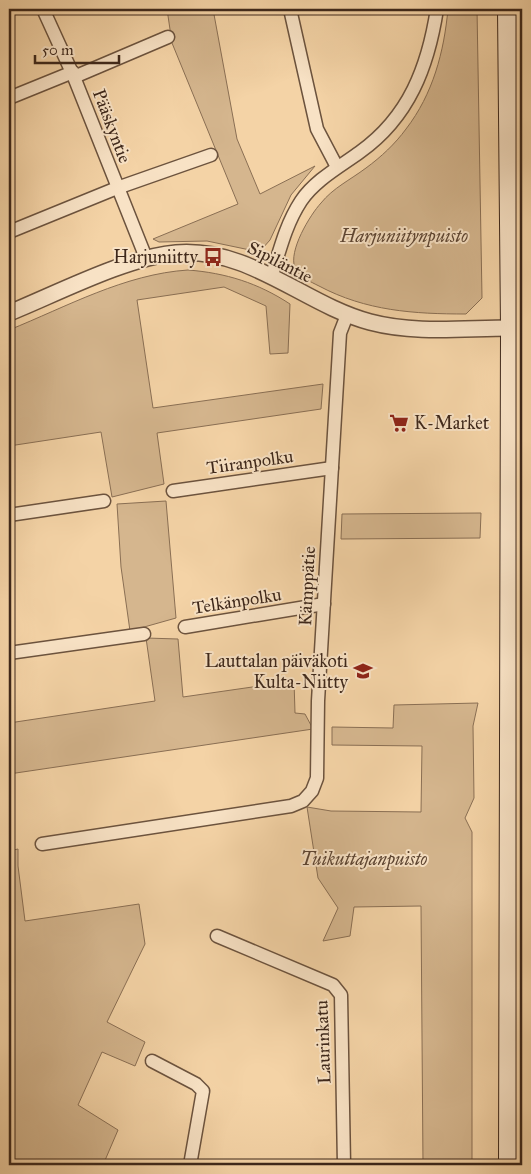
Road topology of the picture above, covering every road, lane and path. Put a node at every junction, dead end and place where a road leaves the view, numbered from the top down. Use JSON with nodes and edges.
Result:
{"nodes":[{"id":1,"x":43,"y":9,"type":"edge"},
{"id":2,"x":290,"y":9,"type":"edge"},
{"id":3,"x":437,"y":9,"type":"edge"},
{"id":4,"x":507,"y":9,"type":"edge"},
{"id":5,"x":168,"y":37,"type":"dead end"},
{"id":6,"x":74,"y":74,"type":"junction"},
{"id":7,"x":9,"y":98,"type":"edge"},
{"id":8,"x":211,"y":155,"type":"dead end"},
{"id":9,"x":337,"y":167,"type":"junction"},
{"id":10,"x":117,"y":188,"type":"junction"},
{"id":11,"x":9,"y":232,"type":"edge"},
{"id":12,"x":146,"y":258,"type":"junction"},
{"id":13,"x":272,"y":275,"type":"junction"},
{"id":14,"x":9,"y":313,"type":"edge"},
{"id":15,"x":347,"y":314,"type":"junction"},
{"id":16,"x":516,"y":329,"type":"edge"},
{"id":17,"x":332,"y":468,"type":"junction"},
{"id":18,"x":173,"y":491,"type":"dead end"},
{"id":19,"x":104,"y":501,"type":"dead end"},
{"id":20,"x":9,"y":515,"type":"edge"},
{"id":21,"x":515,"y":549,"type":"edge"},
{"id":22,"x":324,"y":604,"type":"junction"},
{"id":23,"x":185,"y":628,"type":"dead end"},
{"id":24,"x":144,"y":634,"type":"dead end"},
{"id":25,"x":9,"y":653,"type":"edge"},
{"id":26,"x":42,"y":844,"type":"dead end"},
{"id":27,"x":217,"y":936,"type":"dead end"},
{"id":28,"x":152,"y":1061,"type":"dead end"},
{"id":29,"x":190,"y":1165,"type":"edge"},
{"id":30,"x":344,"y":1165,"type":"edge"},
{"id":31,"x":508,"y":1165,"type":"edge"}],
"edges":[{"from":1,"to":6,"type":"street","name":"Pääskyntie"},
{"from":2,"to":9,"type":"street"},
{"from":3,"to":9,"type":"street"},
{"from":4,"to":16,"type":"main road"},
{"from":5,"to":6,"type":"street"},
{"from":6,"to":7,"type":"street"},
{"from":6,"to":10,"type":"street","name":"Pääskyntie"},
{"from":8,"to":10,"type":"street"},
{"from":9,"to":13,"type":"street"},
{"from":10,"to":11,"type":"street"},
{"from":10,"to":12,"type":"street","name":"Pääskyntie"},
{"from":12,"to":13,"type":"street","name":"Sipiläntie"},
{"from":12,"to":14,"type":"street","name":"Sipiläntie"},
{"from":13,"to":15,"type":"street","name":"Sipiläntie"},
{"from":15,"to":16,"type":"street","name":"Sipiläntie"},
{"from":15,"to":17,"type":"street","name":"Kämppätie"},
{"from":16,"to":21,"type":"main road"},
{"from":17,"to":18,"type":"street","name":"Tiiranpolku"},
{"from":17,"to":22,"type":"street","name":"Kämppätie"},
{"from":19,"to":20,"type":"street"},
{"from":21,"to":31,"type":"main road"},
{"from":22,"to":23,"type":"street","name":"Telkänpolku"},
{"from":22,"to":26,"type":"street","name":"Kämppätie"},
{"from":24,"to":25,"type":"street"},
{"from":27,"to":30,"type":"street","name":"Laurinkatu"},
{"from":28,"to":29,"type":"street"}]}
